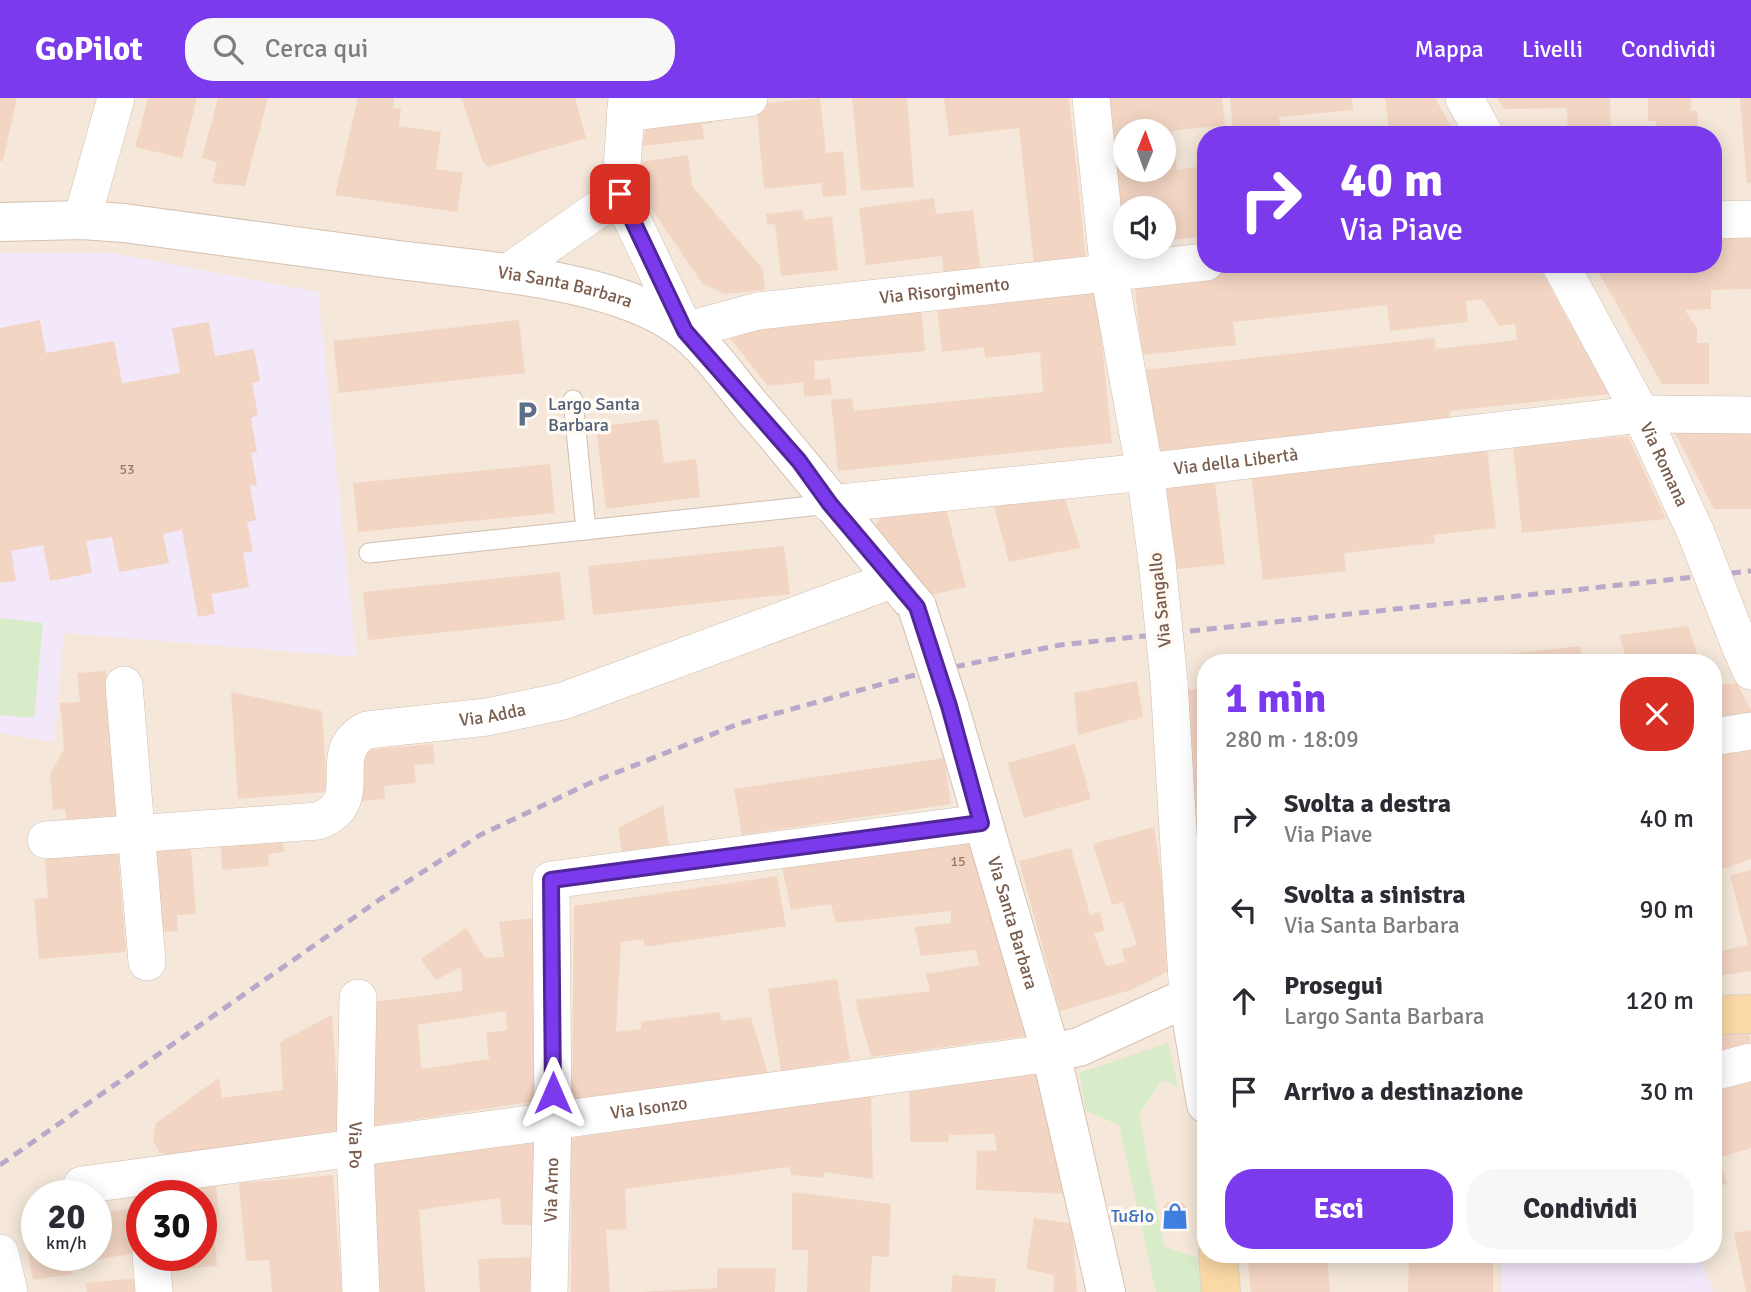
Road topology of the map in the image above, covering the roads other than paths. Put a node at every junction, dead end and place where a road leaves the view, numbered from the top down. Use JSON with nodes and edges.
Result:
{"nodes":[{"id":1,"x":116,"y":98,"type":"edge"},
{"id":2,"x":749,"y":98,"type":"edge"},
{"id":3,"x":1091,"y":98,"type":"edge"},
{"id":4,"x":1464,"y":98,"type":"edge"},
{"id":5,"x":626,"y":105,"type":"edge"},
{"id":6,"x":1480,"y":126,"type":"edge"},
{"id":7,"x":620,"y":194,"type":"junction"},
{"id":8,"x":1751,"y":219,"type":"edge"},
{"id":9,"x":82,"y":220,"type":"junction"},
{"id":10,"x":1722,"y":220,"type":"edge"},
{"id":11,"x":0,"y":222,"type":"edge"},
{"id":12,"x":1197,"y":263,"type":"edge"},
{"id":13,"x":1109,"y":273,"type":"junction"},
{"id":14,"x":1565,"y":273,"type":"edge"},
{"id":15,"x":506,"y":274,"type":"junction"},
{"id":16,"x":685,"y":331,"type":"junction"},
{"id":17,"x":573,"y":400,"type":"dead end"},
{"id":18,"x":1641,"y":414,"type":"junction"},
{"id":19,"x":1751,"y":415,"type":"edge"},
{"id":20,"x":1145,"y":472,"type":"junction"},
{"id":21,"x":830,"y":504,"type":"junction"},
{"id":22,"x":586,"y":530,"type":"junction"},
{"id":23,"x":369,"y":553,"type":"dead end"},
{"id":24,"x":905,"y":593,"type":"junction"},
{"id":25,"x":1745,"y":657,"type":"edge"},
{"id":26,"x":124,"y":685,"type":"dead end"},
{"id":27,"x":1751,"y":731,"type":"edge"},
{"id":28,"x":1722,"y":736,"type":"edge"},
{"id":29,"x":981,"y":823,"type":"junction"},
{"id":30,"x":136,"y":834,"type":"junction"},
{"id":31,"x":46,"y":840,"type":"dead end"},
{"id":32,"x":146,"y":962,"type":"dead end"},
{"id":33,"x":358,"y":998,"type":"dead end"},
{"id":34,"x":1188,"y":998,"type":"junction"},
{"id":35,"x":1722,"y":1014,"type":"edge"},
{"id":36,"x":1751,"y":1014,"type":"edge"},
{"id":37,"x":1197,"y":1051,"type":"edge"},
{"id":38,"x":1051,"y":1053,"type":"junction"},
{"id":39,"x":1751,"y":1062,"type":"edge"},
{"id":40,"x":1722,"y":1070,"type":"edge"},
{"id":41,"x":553,"y":1119,"type":"junction"},
{"id":42,"x":355,"y":1149,"type":"junction"},
{"id":43,"x":184,"y":1180,"type":"edge"},
{"id":44,"x":0,"y":1253,"type":"edge"},
{"id":45,"x":1219,"y":1263,"type":"edge"},
{"id":46,"x":152,"y":1271,"type":"edge"},
{"id":47,"x":9,"y":1292,"type":"edge"},
{"id":48,"x":154,"y":1292,"type":"edge"},
{"id":49,"x":361,"y":1292,"type":"edge"},
{"id":50,"x":549,"y":1292,"type":"edge"},
{"id":51,"x":1106,"y":1292,"type":"edge"},
{"id":52,"x":1221,"y":1292,"type":"edge"}],
"edges":[{"from":1,"to":9,"type":"street"},
{"from":2,"to":5,"type":"street"},
{"from":3,"to":13,"type":"street","name":"Via Sangallo"},
{"from":4,"to":6,"type":"street"},
{"from":5,"to":7,"type":"street"},
{"from":7,"to":15,"type":"street"},
{"from":7,"to":16,"type":"street"},
{"from":8,"to":10,"type":"street"},
{"from":9,"to":11,"type":"street","name":"Via Santa Barbara"},
{"from":9,"to":15,"type":"street","name":"Via Santa Barbara"},
{"from":12,"to":13,"type":"street","name":"Via Risorgimento"},
{"from":13,"to":16,"type":"street","name":"Via Risorgimento"},
{"from":13,"to":20,"type":"street","name":"Via Sangallo"},
{"from":14,"to":18,"type":"street","name":"Via Romana"},
{"from":15,"to":16,"type":"street","name":"Via Santa Barbara"},
{"from":16,"to":21,"type":"street","name":"Via Santa Barbara"},
{"from":17,"to":22,"type":"lane"},
{"from":18,"to":19,"type":"street","name":"Via della Libertà"},
{"from":18,"to":20,"type":"street","name":"Via della Libertà"},
{"from":18,"to":25,"type":"street","name":"Via Romana","bridge":true},
{"from":20,"to":21,"type":"street","name":"Via della Libertà"},
{"from":20,"to":34,"type":"street","name":"Via Sangallo","bridge":true},
{"from":21,"to":22,"type":"lane"},
{"from":21,"to":24,"type":"street","name":"Via Santa Barbara"},
{"from":22,"to":23,"type":"lane"},
{"from":24,"to":29,"type":"street","name":"Via Santa Barbara","bridge":true},
{"from":24,"to":30,"type":"street","name":"Via Adda"},
{"from":26,"to":30,"type":"street"},
{"from":27,"to":28,"type":"street"},
{"from":29,"to":38,"type":"street","name":"Via Santa Barbara"},
{"from":29,"to":41,"type":"street","name":"Via Arno"},
{"from":30,"to":31,"type":"street","name":"Via Adda"},
{"from":30,"to":32,"type":"street"},
{"from":33,"to":42,"type":"street","name":"Via Po"},
{"from":34,"to":37,"type":"street","name":"Via Sangallo"},
{"from":34,"to":38,"type":"street"},
{"from":35,"to":36,"type":"main road"},
{"from":38,"to":41,"type":"street","name":"Via Isonzo"},
{"from":38,"to":51,"type":"street","name":"Via Santa Barbara"},
{"from":39,"to":40,"type":"street"},
{"from":41,"to":42,"type":"street","name":"Via Isonzo"},
{"from":41,"to":50,"type":"street","name":"Via Arno"},
{"from":42,"to":43,"type":"street","name":"Via Isonzo"},
{"from":42,"to":49,"type":"street","name":"Via Po"},
{"from":44,"to":47,"type":"street"},
{"from":45,"to":52,"type":"main road"},
{"from":46,"to":48,"type":"street"}]}
